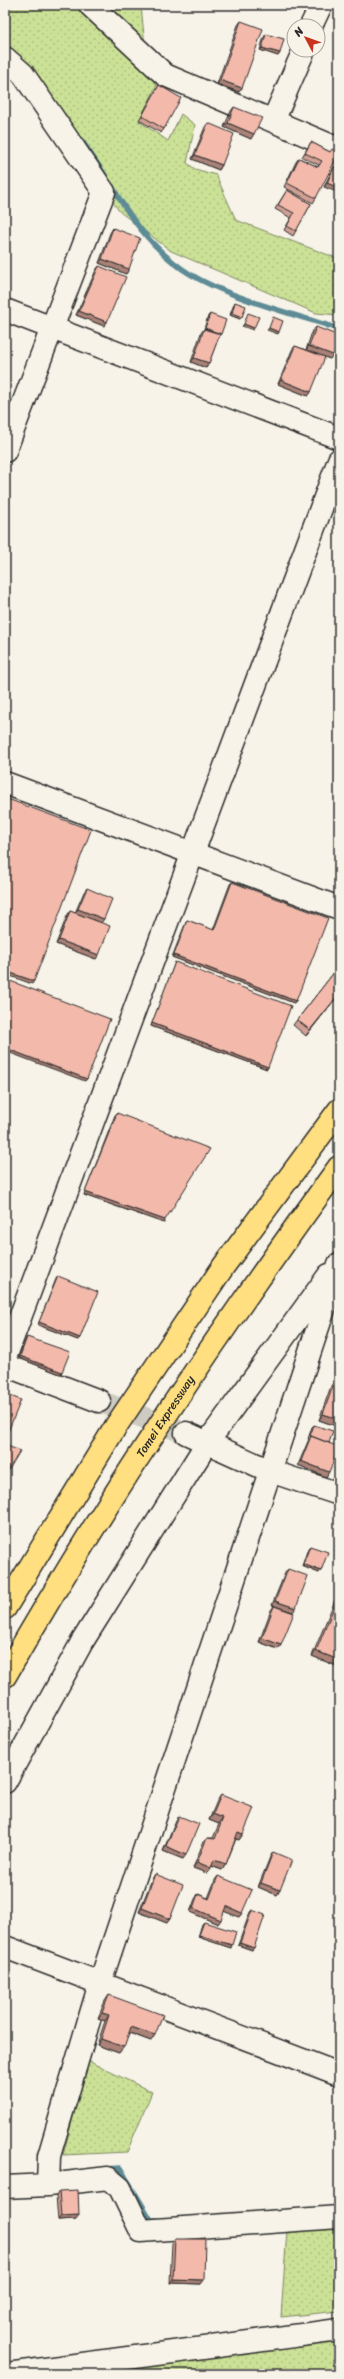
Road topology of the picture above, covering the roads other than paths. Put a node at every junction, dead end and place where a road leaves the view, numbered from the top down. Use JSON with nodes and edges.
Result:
{"nodes":[{"id":1,"x":90,"y":5,"type":"edge"},
{"id":2,"x":321,"y":5,"type":"edge"},
{"id":3,"x":315,"y":18,"type":"edge"},
{"id":4,"x":5,"y":58,"type":"edge"},
{"id":5,"x":301,"y":58,"type":"edge"},
{"id":6,"x":273,"y":121,"type":"junction"},
{"id":7,"x":339,"y":149,"type":"edge"},
{"id":8,"x":5,"y":310,"type":"edge"},
{"id":9,"x":51,"y":328,"type":"junction"},
{"id":10,"x":339,"y":438,"type":"edge"},
{"id":11,"x":5,"y":451,"type":"edge"},
{"id":12,"x":339,"y":460,"type":"edge"},
{"id":13,"x":5,"y":783,"type":"edge"},
{"id":14,"x":193,"y":853,"type":"junction"},
{"id":15,"x":339,"y":908,"type":"edge"},
{"id":16,"x":339,"y":1110,"type":"edge"},
{"id":17,"x":339,"y":1167,"type":"edge"},
{"id":18,"x":339,"y":1260,"type":"edge"},
{"id":19,"x":339,"y":1264,"type":"edge"},
{"id":20,"x":5,"y":1358,"type":"edge"},
{"id":21,"x":5,"y":1365,"type":"edge"},
{"id":22,"x":99,"y":1401,"type":"tunnel mouth"},
{"id":23,"x":186,"y":1433,"type":"tunnel mouth"},
{"id":24,"x":207,"y":1442,"type":"junction"},
{"id":25,"x":270,"y":1471,"type":"junction"},
{"id":26,"x":339,"y":1494,"type":"edge"},
{"id":27,"x":5,"y":1608,"type":"edge"},
{"id":28,"x":5,"y":1676,"type":"edge"},
{"id":29,"x":5,"y":1782,"type":"edge"},
{"id":30,"x":5,"y":1947,"type":"edge"},
{"id":31,"x":100,"y":1983,"type":"junction"},
{"id":32,"x":339,"y":2074,"type":"edge"},
{"id":33,"x":48,"y":2185,"type":"junction"},
{"id":34,"x":5,"y":2187,"type":"edge"},
{"id":35,"x":339,"y":2217,"type":"edge"},
{"id":36,"x":339,"y":2330,"type":"edge"},
{"id":37,"x":8,"y":2374,"type":"edge"}],
"edges":[{"from":1,"to":6,"type":"street"},
{"from":2,"to":3,"type":"street"},
{"from":4,"to":9,"type":"street"},
{"from":5,"to":6,"type":"street"},
{"from":6,"to":7,"type":"street"},
{"from":8,"to":9,"type":"street"},
{"from":9,"to":10,"type":"street"},
{"from":9,"to":11,"type":"street"},
{"from":12,"to":14,"type":"street"},
{"from":13,"to":14,"type":"street"},
{"from":14,"to":15,"type":"street"},
{"from":14,"to":20,"type":"street"},
{"from":16,"to":27,"type":"highway"},
{"from":17,"to":28,"type":"highway","name":"Tomei Expressway"},
{"from":18,"to":24,"type":"street"},
{"from":19,"to":25,"type":"street"},
{"from":21,"to":22,"type":"street"},
{"from":23,"to":24,"type":"street"},
{"from":24,"to":25,"type":"street"},
{"from":24,"to":29,"type":"street"},
{"from":25,"to":26,"type":"street"},
{"from":25,"to":31,"type":"street"},
{"from":30,"to":31,"type":"street"},
{"from":31,"to":32,"type":"street"},
{"from":31,"to":33,"type":"street"},
{"from":33,"to":34,"type":"street"},
{"from":33,"to":35,"type":"street"},
{"from":36,"to":37,"type":"street"}]}
